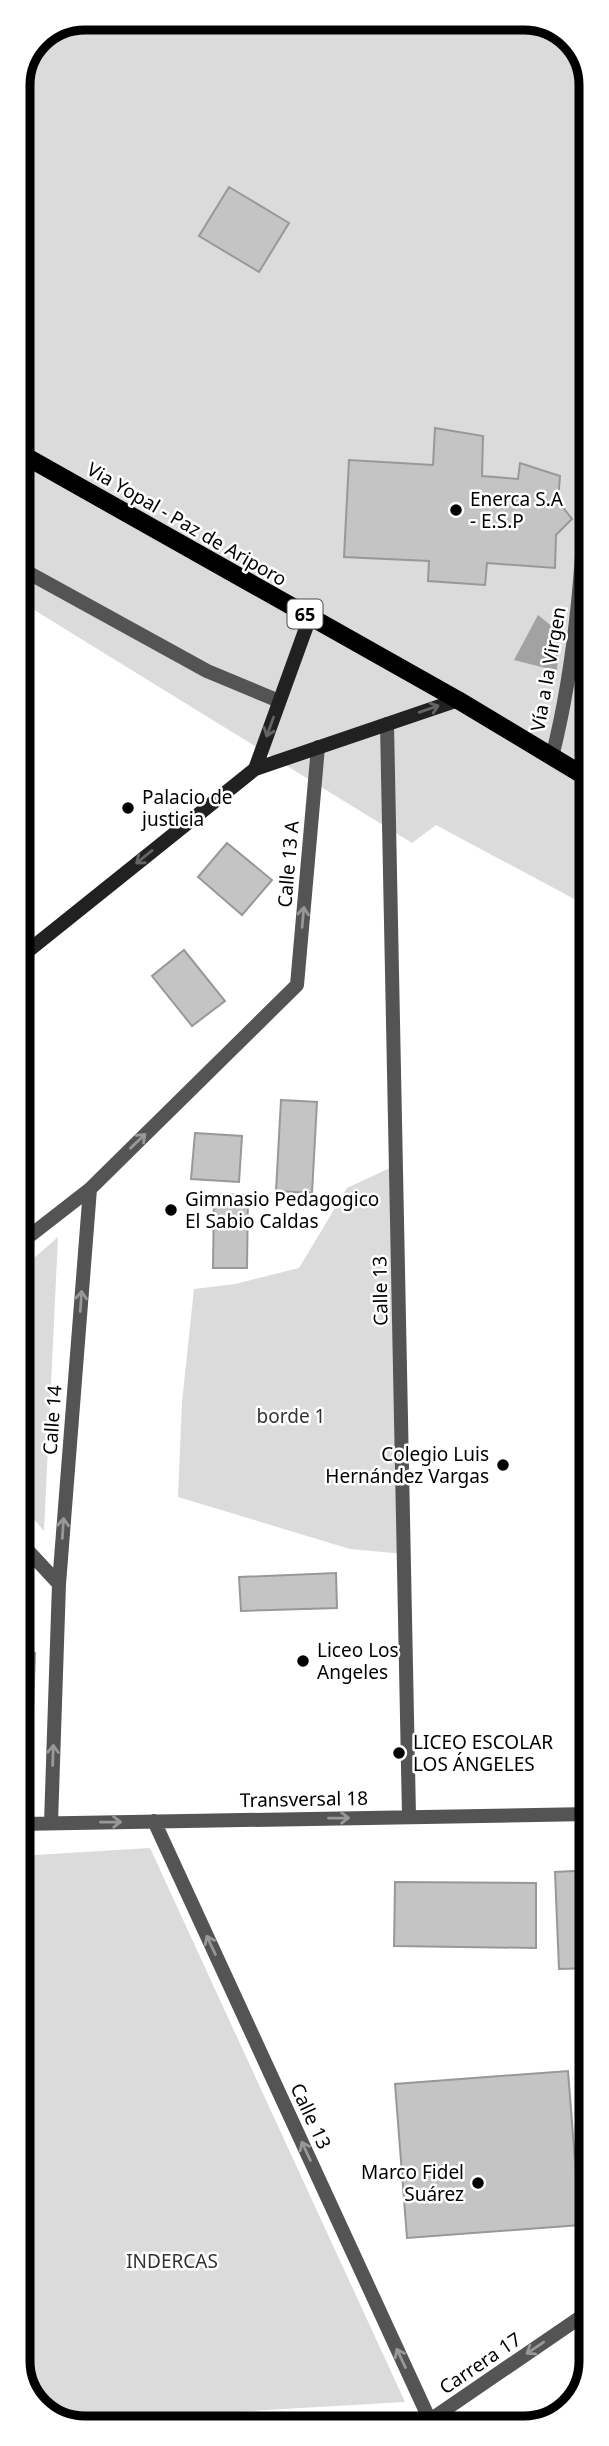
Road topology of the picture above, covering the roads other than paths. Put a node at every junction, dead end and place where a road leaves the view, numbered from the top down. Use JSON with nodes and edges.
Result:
{"nodes":[{"id":1,"x":30,"y":459,"type":"edge"},
{"id":2,"x":30,"y":574,"type":"edge"},
{"id":3,"x":579,"y":581,"type":"edge"},
{"id":4,"x":310,"y":617,"type":"junction"},
{"id":5,"x":458,"y":700,"type":"junction"},
{"id":6,"x":279,"y":702,"type":"junction"},
{"id":7,"x":387,"y":724,"type":"junction"},
{"id":8,"x":318,"y":747,"type":"junction"},
{"id":9,"x":552,"y":757,"type":"junction"},
{"id":10,"x":255,"y":768,"type":"junction"},
{"id":11,"x":579,"y":773,"type":"edge"},
{"id":12,"x":30,"y":949,"type":"edge"},
{"id":13,"x":90,"y":1189,"type":"junction"},
{"id":14,"x":30,"y":1236,"type":"edge"},
{"id":15,"x":30,"y":1553,"type":"edge"},
{"id":16,"x":58,"y":1584,"type":"junction"},
{"id":17,"x":579,"y":1814,"type":"edge"},
{"id":18,"x":409,"y":1816,"type":"junction"},
{"id":19,"x":154,"y":1821,"type":"junction"},
{"id":20,"x":51,"y":1823,"type":"junction"},
{"id":21,"x":30,"y":1824,"type":"edge"},
{"id":22,"x":579,"y":2319,"type":"edge"},
{"id":23,"x":427,"y":2416,"type":"edge"},
{"id":24,"x":442,"y":2416,"type":"edge"}],
"edges":[{"from":1,"to":4,"type":"main road","name":"Via Yopal - Paz de Ariporo","number":"65"},
{"from":2,"to":6,"type":"street"},
{"from":3,"to":9,"type":"street","name":"Vía a la Virgen"},
{"from":4,"to":5,"type":"main road","name":"Via Yopal - Paz de Ariporo","number":"65"},
{"from":4,"to":6,"type":"street"},
{"from":7,"to":5,"type":"street","one_way":true},
{"from":5,"to":9,"type":"main road","name":"Via Yopal - Paz de Ariporo","number":"65"},
{"from":6,"to":10,"type":"street","one_way":true},
{"from":7,"to":8,"type":"street"},
{"from":7,"to":18,"type":"street","name":"Calle 13"},
{"from":8,"to":10,"type":"street"},
{"from":13,"to":8,"type":"street","name":"Calle 13 A","one_way":true},
{"from":9,"to":11,"type":"main road","name":"Via Yopal - Paz de Ariporo","number":"65"},
{"from":10,"to":12,"type":"street","one_way":true},
{"from":13,"to":14,"type":"street"},
{"from":16,"to":13,"type":"street","name":"Calle 14","one_way":true},
{"from":15,"to":16,"type":"street"},
{"from":20,"to":16,"type":"street","name":"Calle 14","one_way":true},
{"from":17,"to":18,"type":"street","name":"Transversal 18"},
{"from":19,"to":18,"type":"street","name":"Transversal 18","one_way":true},
{"from":20,"to":19,"type":"street","name":"Transversal 18","one_way":true},
{"from":23,"to":19,"type":"street","name":"Calle 13","one_way":true},
{"from":20,"to":21,"type":"street","name":"Transversal 18"},
{"from":22,"to":24,"type":"street","name":"Carrera 17","one_way":true}]}
